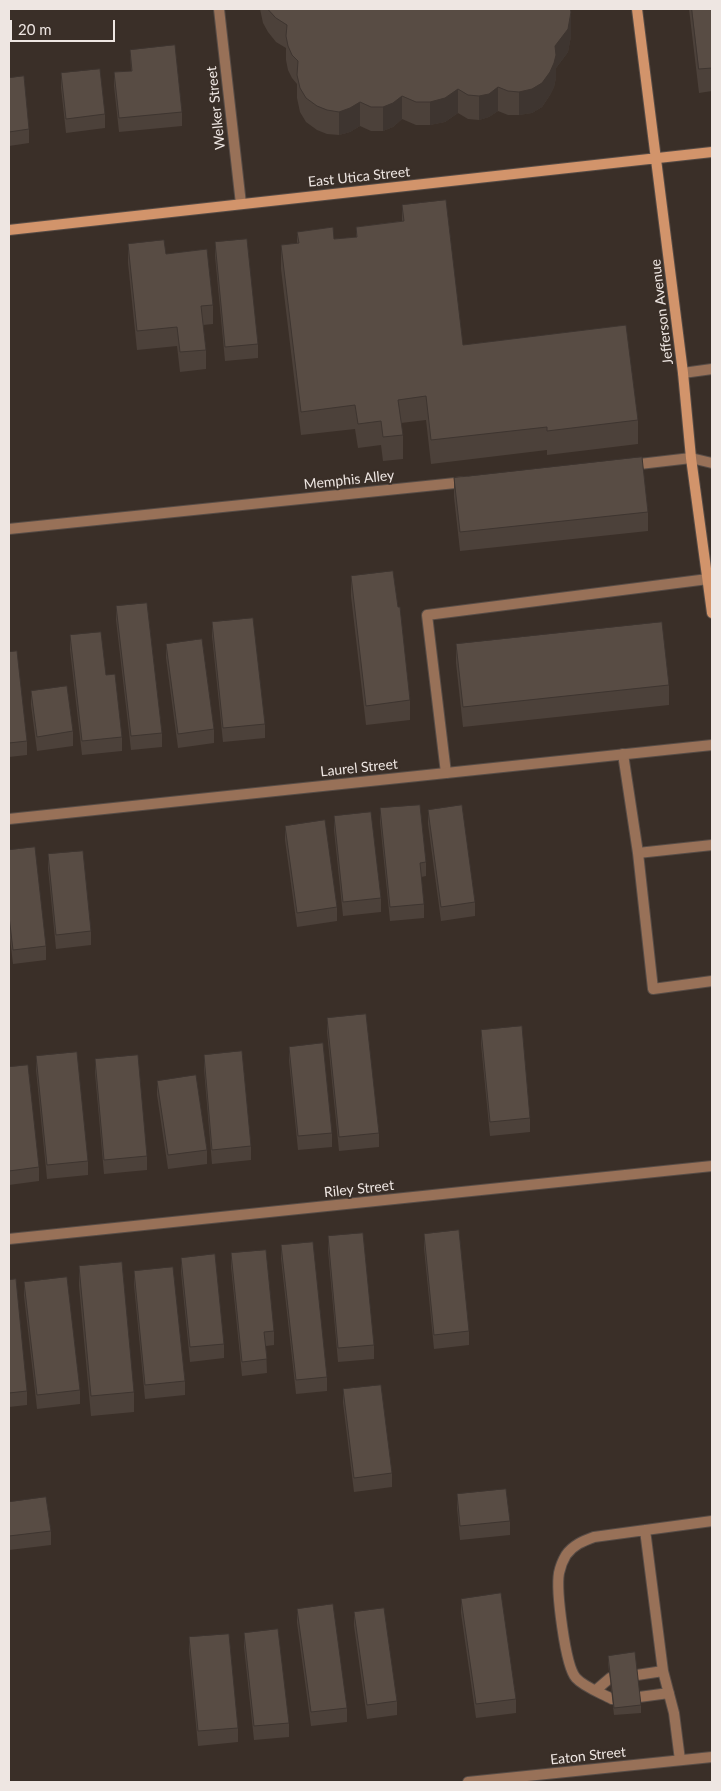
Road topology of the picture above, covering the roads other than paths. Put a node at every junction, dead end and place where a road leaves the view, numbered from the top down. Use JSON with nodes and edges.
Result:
{"nodes":[{"id":1,"x":219,"y":9,"type":"edge"},
{"id":2,"x":638,"y":9,"type":"edge"},
{"id":3,"x":712,"y":152,"type":"edge"},
{"id":4,"x":657,"y":158,"type":"junction"},
{"id":5,"x":241,"y":204,"type":"junction"},
{"id":6,"x":9,"y":230,"type":"edge"},
{"id":7,"x":712,"y":369,"type":"edge"},
{"id":8,"x":683,"y":373,"type":"junction"},
{"id":9,"x":691,"y":458,"type":"junction"},
{"id":10,"x":712,"y":462,"type":"edge"},
{"id":11,"x":620,"y":466,"type":"edge"},
{"id":12,"x":472,"y":481,"type":"edge"},
{"id":13,"x":9,"y":530,"type":"edge"},
{"id":14,"x":708,"y":579,"type":"junction"},
{"id":15,"x":712,"y":612,"type":"edge"},
{"id":16,"x":712,"y":744,"type":"edge"},
{"id":17,"x":623,"y":754,"type":"junction"},
{"id":18,"x":446,"y":773,"type":"junction"},
{"id":19,"x":9,"y":819,"type":"edge"},
{"id":20,"x":712,"y":845,"type":"edge"},
{"id":21,"x":638,"y":853,"type":"junction"},
{"id":22,"x":712,"y":981,"type":"edge"},
{"id":23,"x":712,"y":1166,"type":"edge"},
{"id":24,"x":9,"y":1239,"type":"edge"},
{"id":25,"x":712,"y":1521,"type":"edge"},
{"id":26,"x":645,"y":1530,"type":"junction"},
{"id":27,"x":663,"y":1672,"type":"junction"},
{"id":28,"x":637,"y":1675,"type":"edge"},
{"id":29,"x":610,"y":1678,"type":"edge"},
{"id":30,"x":596,"y":1690,"type":"junction"},
{"id":31,"x":669,"y":1693,"type":"junction"},
{"id":32,"x":639,"y":1697,"type":"edge"},
{"id":33,"x":612,"y":1699,"type":"edge"},
{"id":34,"x":712,"y":1756,"type":"edge"},
{"id":35,"x":680,"y":1760,"type":"junction"},
{"id":36,"x":468,"y":1782,"type":"edge"}],
"edges":[{"from":1,"to":5,"type":"street","name":"Welker Street"},
{"from":2,"to":4,"type":"street","name":"Jefferson Avenue"},
{"from":3,"to":4,"type":"street","name":"East Utica Street"},
{"from":4,"to":5,"type":"street","name":"East Utica Street"},
{"from":4,"to":8,"type":"street","name":"Jefferson Avenue"},
{"from":5,"to":6,"type":"street","name":"East Utica Street"},
{"from":7,"to":8,"type":"street"},
{"from":8,"to":9,"type":"street","name":"Jefferson Avenue"},
{"from":9,"to":10,"type":"street"},
{"from":9,"to":11,"type":"street"},
{"from":9,"to":14,"type":"street","name":"Jefferson Avenue"},
{"from":12,"to":13,"type":"street","name":"Memphis Alley"},
{"from":14,"to":15,"type":"street","name":"Jefferson Avenue"},
{"from":14,"to":18,"type":"street"},
{"from":16,"to":17,"type":"street","name":"Laurel Street"},
{"from":17,"to":18,"type":"street","name":"Laurel Street"},
{"from":17,"to":21,"type":"street"},
{"from":18,"to":19,"type":"street","name":"Laurel Street"},
{"from":20,"to":21,"type":"street"},
{"from":21,"to":22,"type":"street"},
{"from":23,"to":24,"type":"street","name":"Riley Street"},
{"from":25,"to":26,"type":"street"},
{"from":26,"to":27,"type":"street"},
{"from":26,"to":30,"type":"street"},
{"from":27,"to":28,"type":"street"},
{"from":27,"to":31,"type":"street"},
{"from":29,"to":30,"type":"street"},
{"from":30,"to":33,"type":"street"},
{"from":31,"to":32,"type":"street"},
{"from":31,"to":35,"type":"street"},
{"from":34,"to":35,"type":"street","name":"Eaton Street"},
{"from":35,"to":36,"type":"street","name":"Eaton Street"}]}
